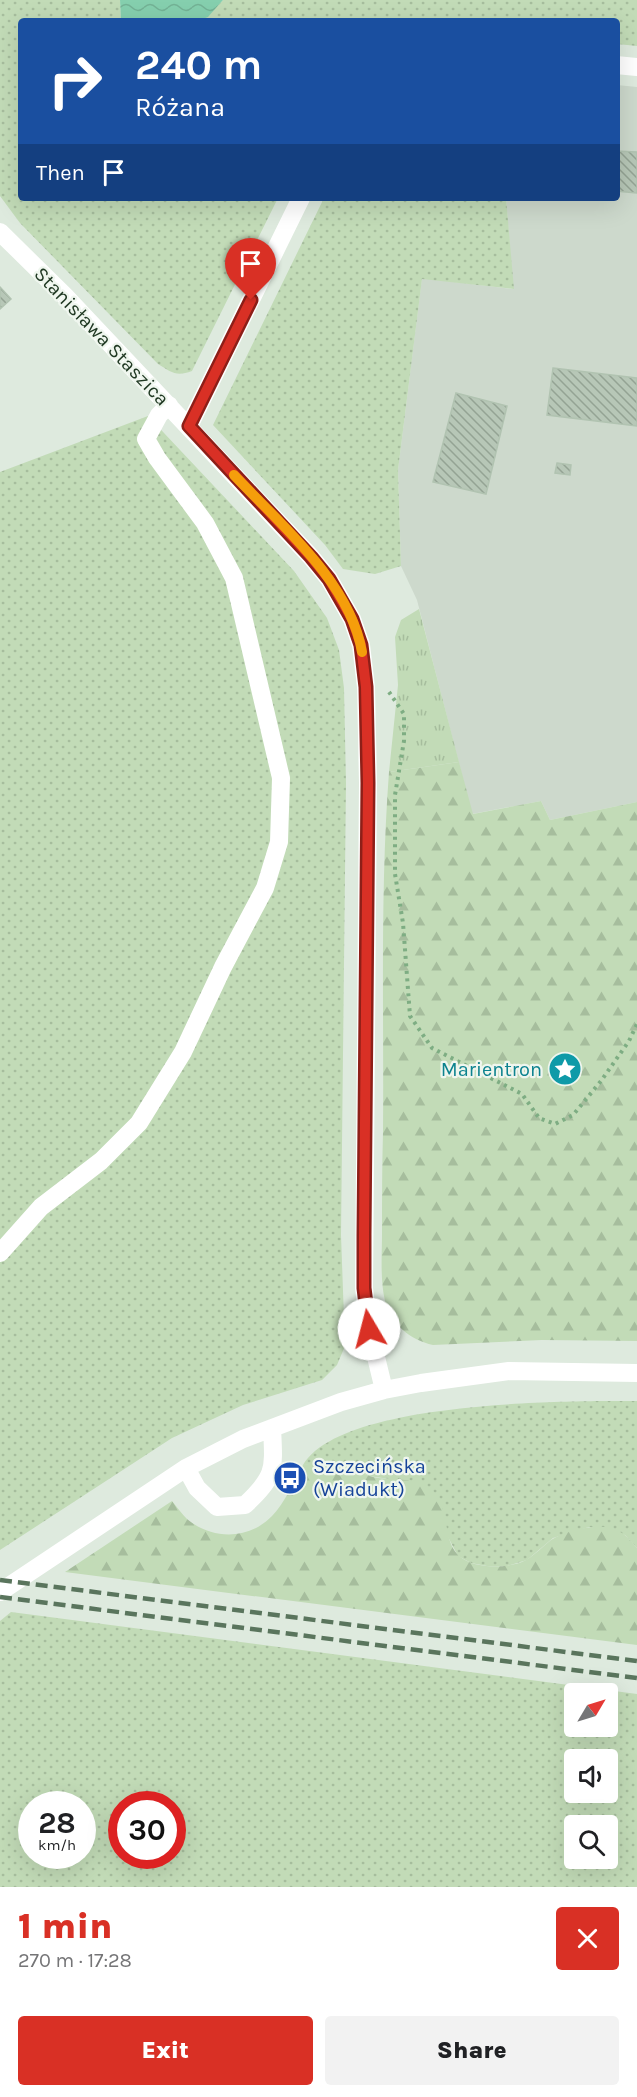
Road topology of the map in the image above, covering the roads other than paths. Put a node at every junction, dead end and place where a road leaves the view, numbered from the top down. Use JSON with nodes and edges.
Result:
{"nodes":[{"id":1,"x":620,"y":65,"type":"edge"},
{"id":2,"x":637,"y":67,"type":"edge"},
{"id":3,"x":300,"y":201,"type":"edge"},
{"id":4,"x":0,"y":232,"type":"edge"},
{"id":5,"x":169,"y":405,"type":"junction"},
{"id":6,"x":189,"y":426,"type":"junction"},
{"id":7,"x":0,"y":1252,"type":"edge"},
{"id":8,"x":637,"y":1373,"type":"edge"},
{"id":9,"x":384,"y":1390,"type":"junction"},
{"id":10,"x":272,"y":1428,"type":"junction"},
{"id":11,"x":186,"y":1468,"type":"junction"},
{"id":12,"x":0,"y":1592,"type":"edge"}],
"edges":[{"from":1,"to":2,"type":"street"},
{"from":3,"to":6,"type":"street"},
{"from":4,"to":5,"type":"street","name":"Stanisława Staszica"},
{"from":5,"to":6,"type":"street","name":"Stanisława Staszica"},
{"from":5,"to":7,"type":"street"},
{"from":6,"to":9,"type":"street","name":"Stanisława Staszica"},
{"from":8,"to":9,"type":"street"},
{"from":9,"to":10,"type":"street"},
{"from":10,"to":11,"type":"street"},
{"from":10,"to":11,"type":"street"},
{"from":11,"to":12,"type":"street"}]}
